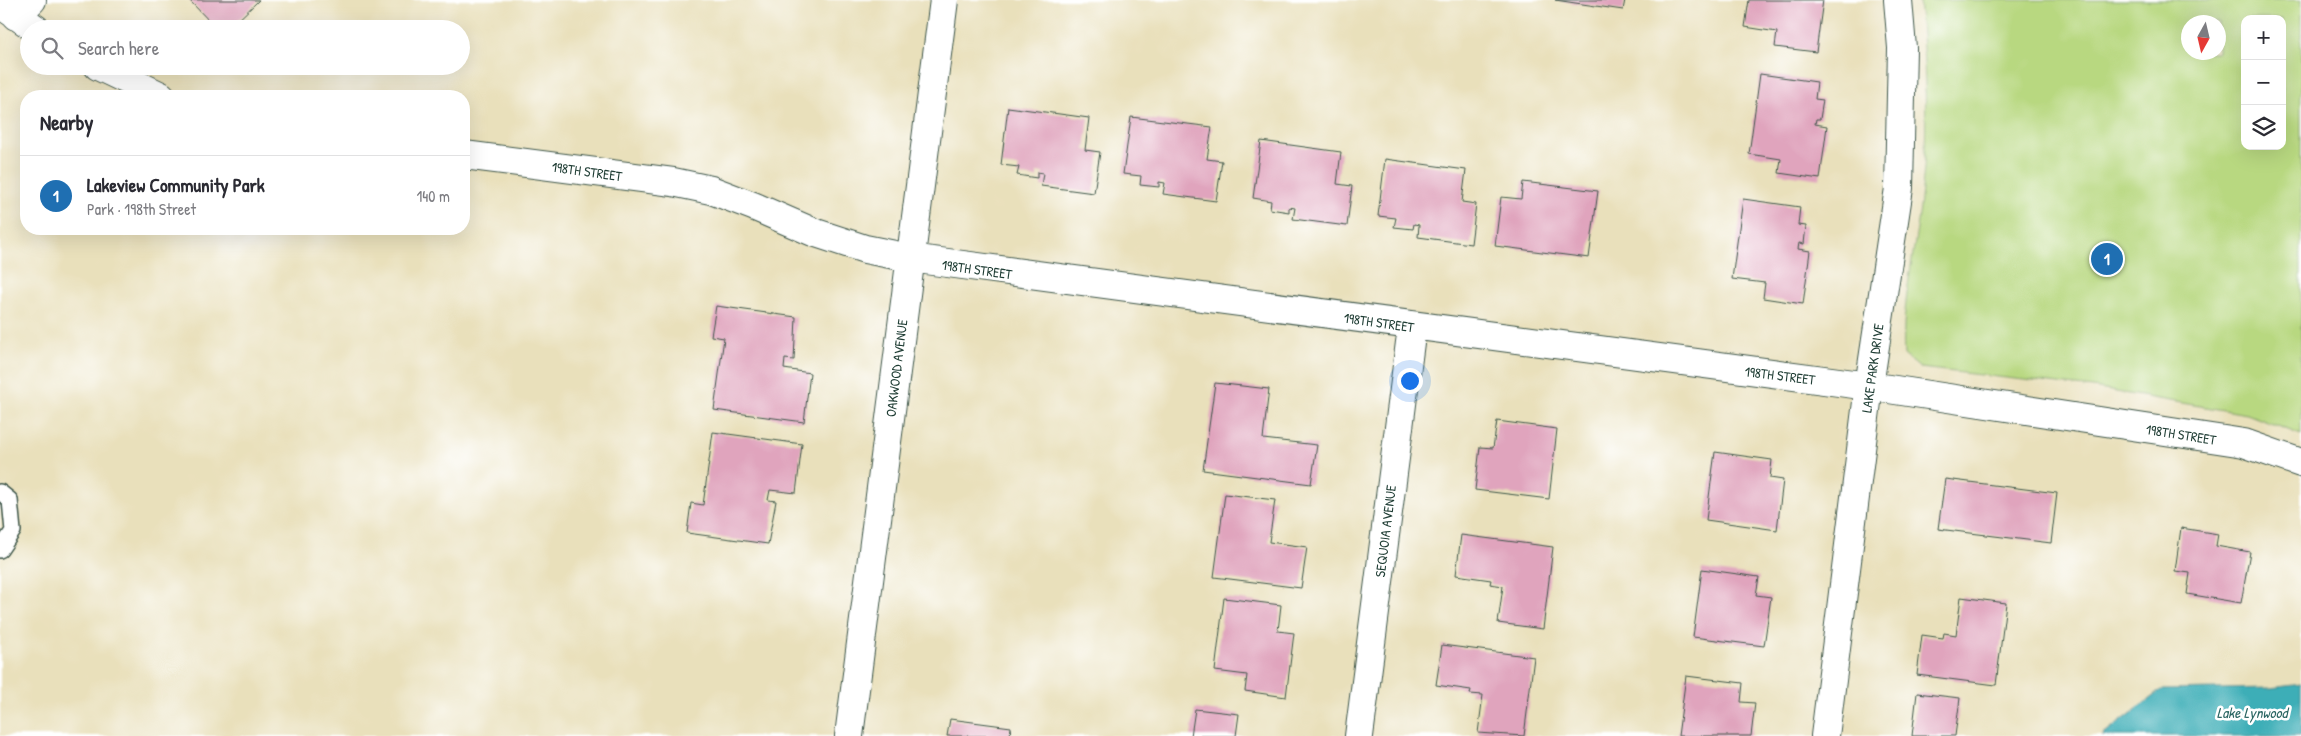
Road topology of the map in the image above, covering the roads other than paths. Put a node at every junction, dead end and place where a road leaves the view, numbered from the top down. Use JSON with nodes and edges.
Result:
{"nodes":[{"id":1,"x":944,"y":0,"type":"edge"},
{"id":2,"x":1898,"y":0,"type":"edge"},
{"id":3,"x":117,"y":75,"type":"edge"},
{"id":4,"x":149,"y":90,"type":"edge"},
{"id":5,"x":470,"y":156,"type":"edge"},
{"id":6,"x":910,"y":258,"type":"junction"},
{"id":7,"x":1412,"y":327,"type":"junction"},
{"id":8,"x":1869,"y":386,"type":"junction"},
{"id":9,"x":2301,"y":463,"type":"edge"},
{"id":10,"x":0,"y":492,"type":"edge"},
{"id":11,"x":0,"y":550,"type":"edge"},
{"id":12,"x":849,"y":736,"type":"edge"},
{"id":13,"x":1359,"y":736,"type":"edge"},
{"id":14,"x":1825,"y":736,"type":"edge"}],
"edges":[{"from":1,"to":6,"type":"street","name":"OAKWOOD AVENUE"},
{"from":2,"to":8,"type":"street","name":"LAKE PARK DRIVE"},
{"from":3,"to":4,"type":"street"},
{"from":5,"to":6,"type":"street","name":"198TH STREET"},
{"from":6,"to":7,"type":"street","name":"198TH STREET"},
{"from":6,"to":12,"type":"street","name":"OAKWOOD AVENUE"},
{"from":7,"to":8,"type":"street","name":"198TH STREET"},
{"from":7,"to":13,"type":"street","name":"SEQUOIA AVENUE"},
{"from":8,"to":9,"type":"street","name":"198TH STREET"},
{"from":8,"to":14,"type":"street","name":"LAKE PARK DRIVE"},
{"from":10,"to":11,"type":"lane"}]}
